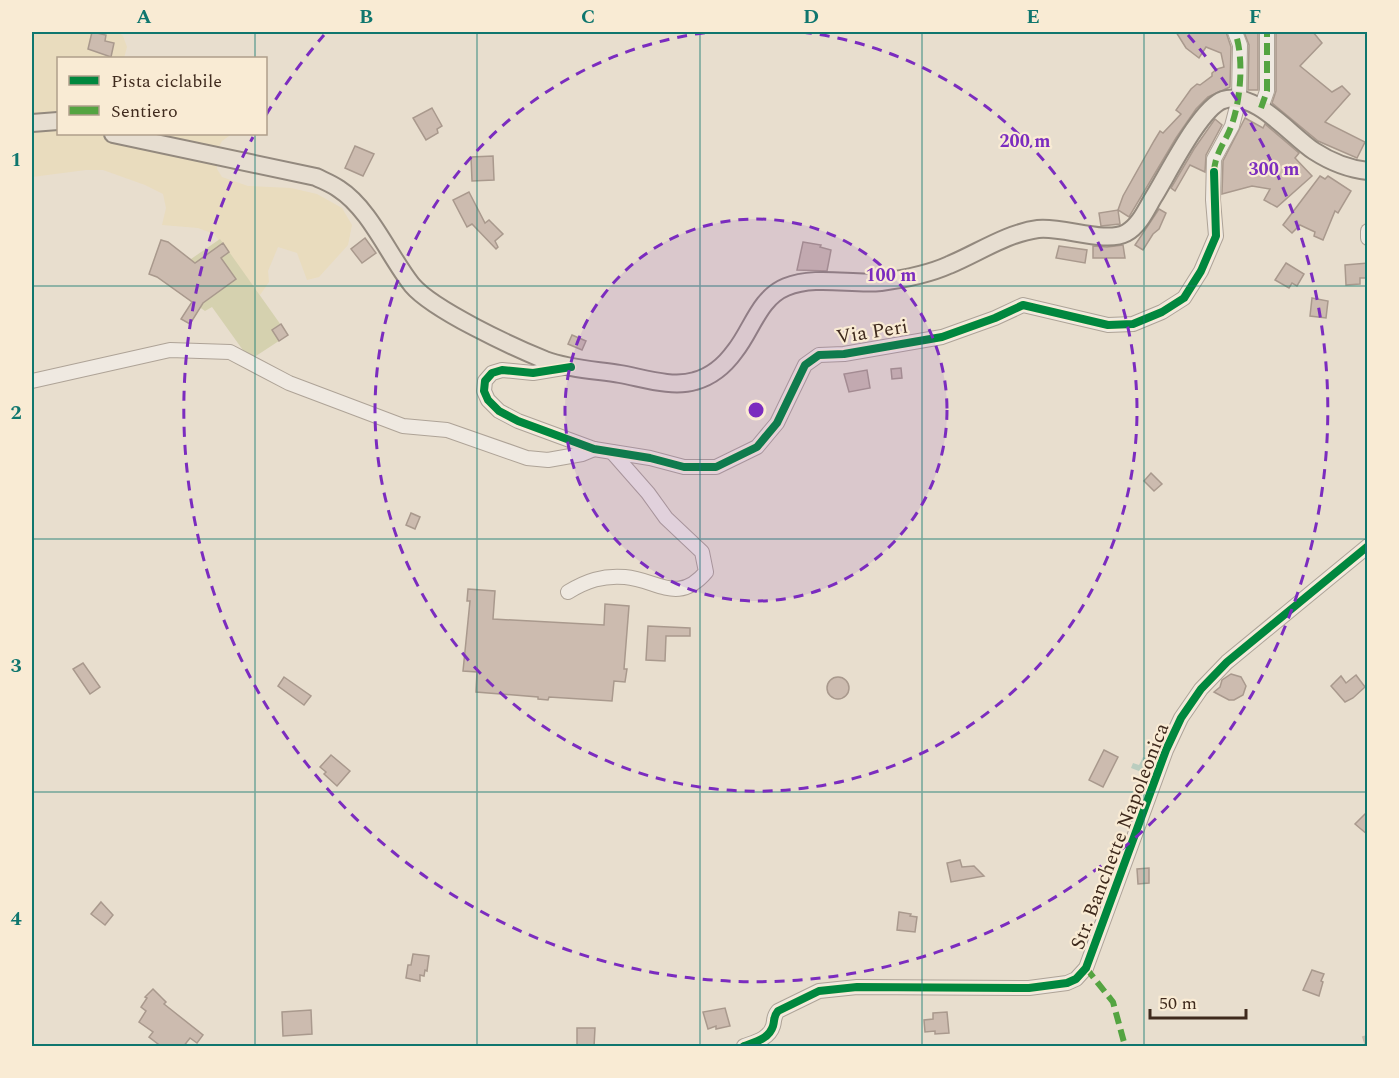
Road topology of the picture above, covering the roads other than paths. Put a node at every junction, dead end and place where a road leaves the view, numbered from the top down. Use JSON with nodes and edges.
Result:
{"nodes":[{"id":1,"x":1235,"y":32,"type":"edge"},
{"id":2,"x":1267,"y":32,"type":"edge"},
{"id":3,"x":1239,"y":99,"type":"junction"},
{"id":4,"x":1261,"y":108,"type":"junction"},
{"id":5,"x":57,"y":121,"type":"edge"},
{"id":6,"x":32,"y":123,"type":"edge"},
{"id":7,"x":118,"y":135,"type":"edge"},
{"id":8,"x":1368,"y":171,"type":"edge"},
{"id":9,"x":1368,"y":231,"type":"edge"},
{"id":10,"x":1368,"y":238,"type":"edge"},
{"id":11,"x":571,"y":367,"type":"junction"},
{"id":12,"x":32,"y":381,"type":"edge"},
{"id":13,"x":594,"y":449,"type":"junction"},
{"id":14,"x":612,"y":452,"type":"junction"},
{"id":15,"x":1368,"y":546,"type":"edge"},
{"id":16,"x":568,"y":592,"type":"dead end"},
{"id":17,"x":744,"y":1047,"type":"edge"}],
"edges":[{"from":1,"to":3,"type":"street","name":"Via Peri"},
{"from":2,"to":4,"type":"street"},
{"from":3,"to":4,"type":"main road"},
{"from":3,"to":11,"type":"main road"},
{"from":3,"to":14,"type":"street","name":"Via Peri"},
{"from":4,"to":8,"type":"main road"},
{"from":5,"to":6,"type":"main road"},
{"from":7,"to":11,"type":"main road"},
{"from":9,"to":10,"type":"street"},
{"from":11,"to":13,"type":"street","name":"Via Peri"},
{"from":12,"to":13,"type":"street"},
{"from":13,"to":14,"type":"street","name":"Via Peri"},
{"from":14,"to":16,"type":"street"},
{"from":15,"to":17,"type":"street","name":"Str. Banchette Napoleonica"}]}
